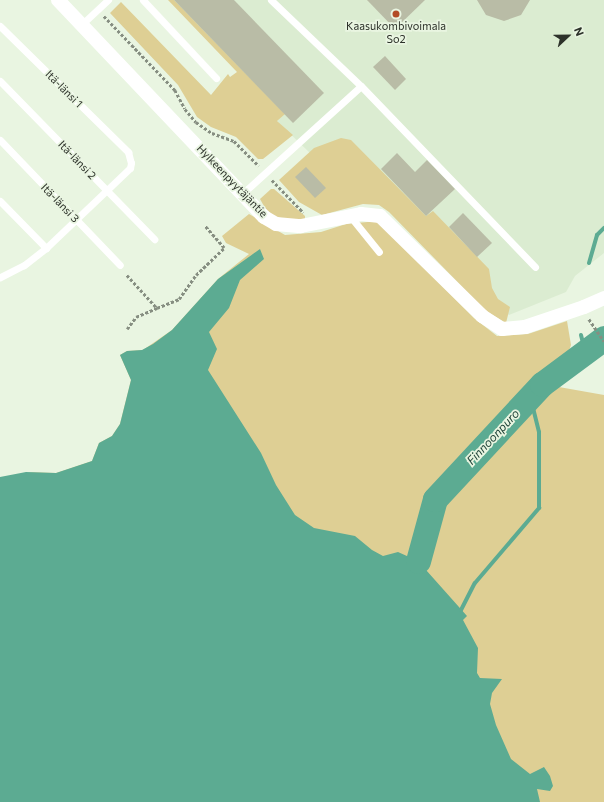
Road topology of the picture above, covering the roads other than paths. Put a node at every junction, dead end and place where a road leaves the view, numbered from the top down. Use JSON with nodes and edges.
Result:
{"nodes":[{"id":1,"x":58,"y":0,"type":"edge"},
{"id":2,"x":108,"y":0,"type":"edge"},
{"id":3,"x":143,"y":0,"type":"edge"},
{"id":4,"x":271,"y":0,"type":"edge"},
{"id":5,"x":82,"y":25,"type":"junction"},
{"id":6,"x":0,"y":26,"type":"edge"},
{"id":7,"x":216,"y":78,"type":"dead end"},
{"id":8,"x":0,"y":81,"type":"edge"},
{"id":9,"x":361,"y":86,"type":"junction"},
{"id":10,"x":0,"y":140,"type":"edge"},
{"id":11,"x":107,"y":190,"type":"junction"},
{"id":12,"x":243,"y":193,"type":"junction"},
{"id":13,"x":0,"y":201,"type":"edge"},
{"id":14,"x":350,"y":216,"type":"junction"},
{"id":15,"x":76,"y":218,"type":"junction"},
{"id":16,"x":154,"y":239,"type":"dead end"},
{"id":17,"x":46,"y":248,"type":"junction"},
{"id":18,"x":379,"y":252,"type":"dead end"},
{"id":19,"x":120,"y":265,"type":"dead end"},
{"id":20,"x":535,"y":267,"type":"dead end"},
{"id":21,"x":0,"y":269,"type":"edge"},
{"id":22,"x":3,"y":276,"type":"edge"},
{"id":23,"x":604,"y":298,"type":"edge"}],
"edges":[{"from":1,"to":5,"type":"street","name":"Hylkeenpyytäjäntie"},
{"from":2,"to":5,"type":"lane"},
{"from":3,"to":7,"type":"lane"},
{"from":4,"to":9,"type":"lane"},
{"from":5,"to":12,"type":"street","name":"Hylkeenpyytäjäntie"},
{"from":6,"to":11,"type":"lane","name":"Itä-länsi 1"},
{"from":8,"to":11,"type":"lane","name":"Itä-länsi 2"},
{"from":9,"to":12,"type":"lane"},
{"from":9,"to":20,"type":"lane"},
{"from":10,"to":15,"type":"lane","name":"Itä-länsi 3"},
{"from":11,"to":15,"type":"lane"},
{"from":11,"to":16,"type":"lane","name":"Itä-länsi 2"},
{"from":12,"to":14,"type":"street","name":"Hylkeenpyytäjäntie"},
{"from":13,"to":17,"type":"lane"},
{"from":14,"to":18,"type":"lane"},
{"from":14,"to":23,"type":"street","name":"Hylkeenpyytäjäntie"},
{"from":15,"to":17,"type":"lane"},
{"from":15,"to":19,"type":"lane","name":"Itä-länsi 3"},
{"from":17,"to":22,"type":"lane"},
{"from":21,"to":22,"type":"lane"}]}
